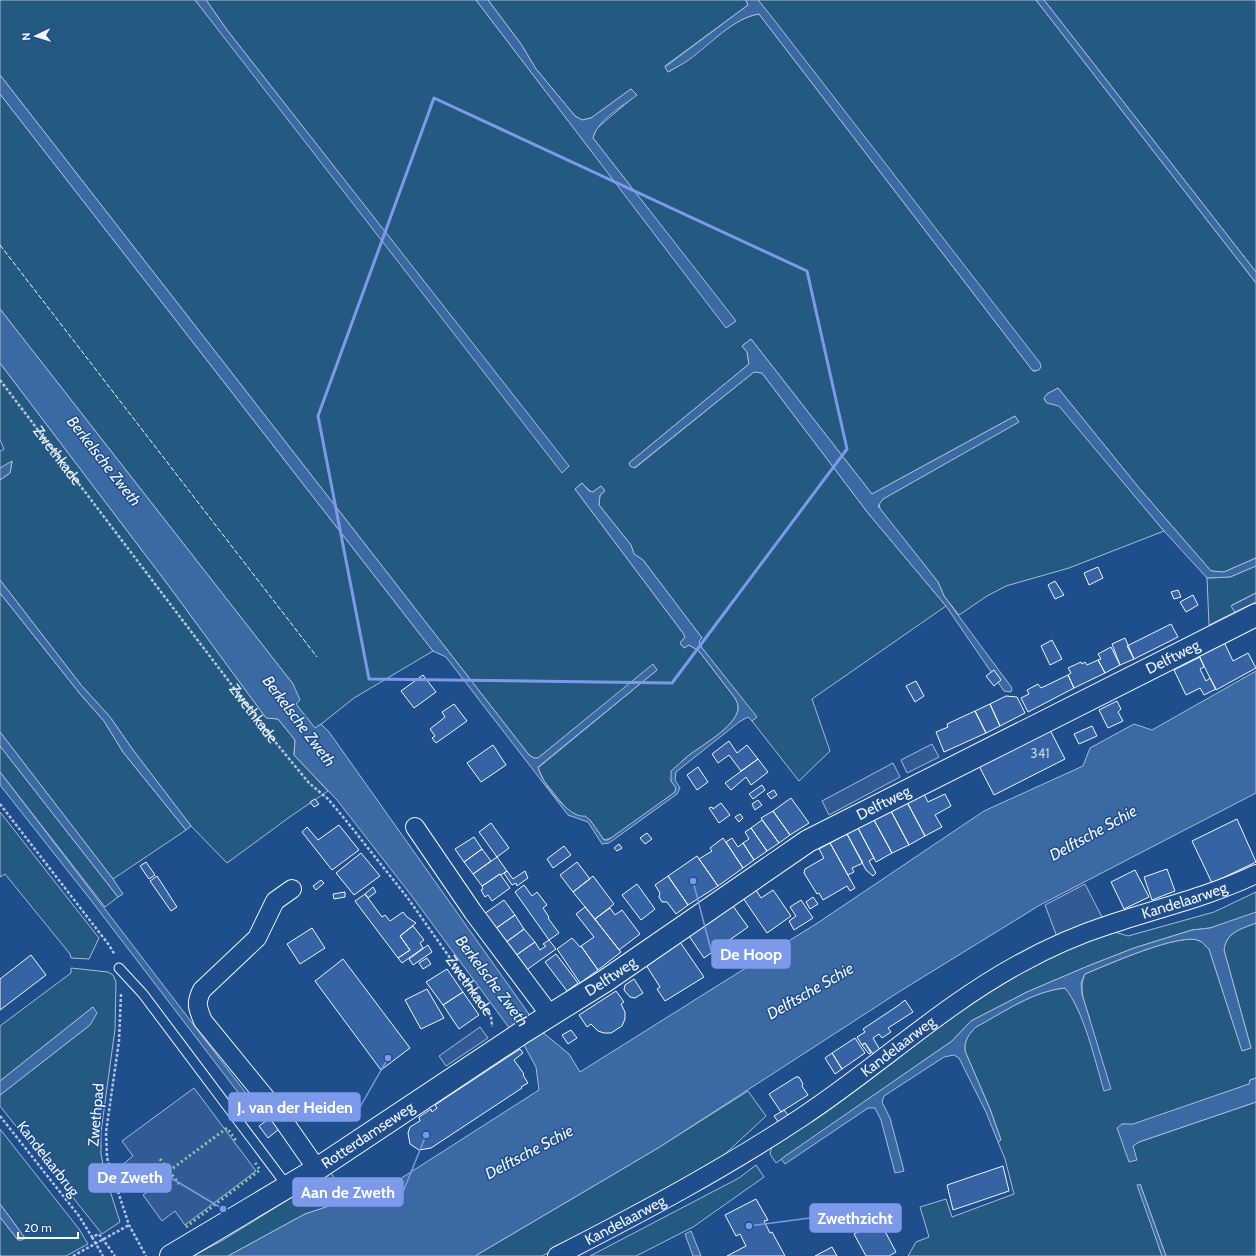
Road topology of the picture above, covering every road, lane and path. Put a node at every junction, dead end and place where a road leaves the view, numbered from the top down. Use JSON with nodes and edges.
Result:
{"nodes":[{"id":1,"x":0,"y":380,"type":"edge"},
{"id":2,"x":1256,"y":615,"type":"edge"},
{"id":3,"x":0,"y":804,"type":"edge"},
{"id":4,"x":415,"y":827,"type":"dead end"},
{"id":5,"x":1256,"y":874,"type":"edge"},
{"id":6,"x":292,"y":889,"type":"dead end"},
{"id":7,"x":119,"y":968,"type":"junction"},
{"id":8,"x":527,"y":1030,"type":"junction"},
{"id":9,"x":0,"y":1116,"type":"edge"},
{"id":10,"x":316,"y":1170,"type":"junction"},
{"id":11,"x":288,"y":1188,"type":"junction"},
{"id":12,"x":129,"y":1225,"type":"junction"},
{"id":13,"x":92,"y":1237,"type":"junction"},
{"id":14,"x":73,"y":1256,"type":"edge"},
{"id":15,"x":103,"y":1256,"type":"edge"},
{"id":16,"x":115,"y":1256,"type":"edge"},
{"id":17,"x":146,"y":1256,"type":"edge"},
{"id":18,"x":171,"y":1256,"type":"edge"},
{"id":19,"x":557,"y":1256,"type":"edge"}],
"edges":[{"from":1,"to":8,"type":"path","name":"Zwethkade"},
{"from":2,"to":8,"type":"street","name":"Delftweg"},
{"from":3,"to":7,"type":"path","name":"Zwethpad"},
{"from":4,"to":8,"type":"street"},
{"from":5,"to":19,"type":"street","name":"Kandelaarweg"},
{"from":6,"to":10,"type":"street"},
{"from":7,"to":11,"type":"lane"},
{"from":7,"to":12,"type":"path","name":"Zwethpad"},
{"from":8,"to":10,"type":"street","name":"Rotterdamseweg"},
{"from":9,"to":13,"type":"path","name":"Kandelaarbrug"},
{"from":10,"to":11,"type":"street","name":"Rotterdamseweg"},
{"from":11,"to":18,"type":"street","name":"Rotterdamseweg"},
{"from":12,"to":14,"type":"path"},
{"from":12,"to":17,"type":"path","name":"Zwethpad"},
{"from":13,"to":15,"type":"path","name":"Kandelaarbrug","bridge":true},
{"from":13,"to":16,"type":"path"}]}
